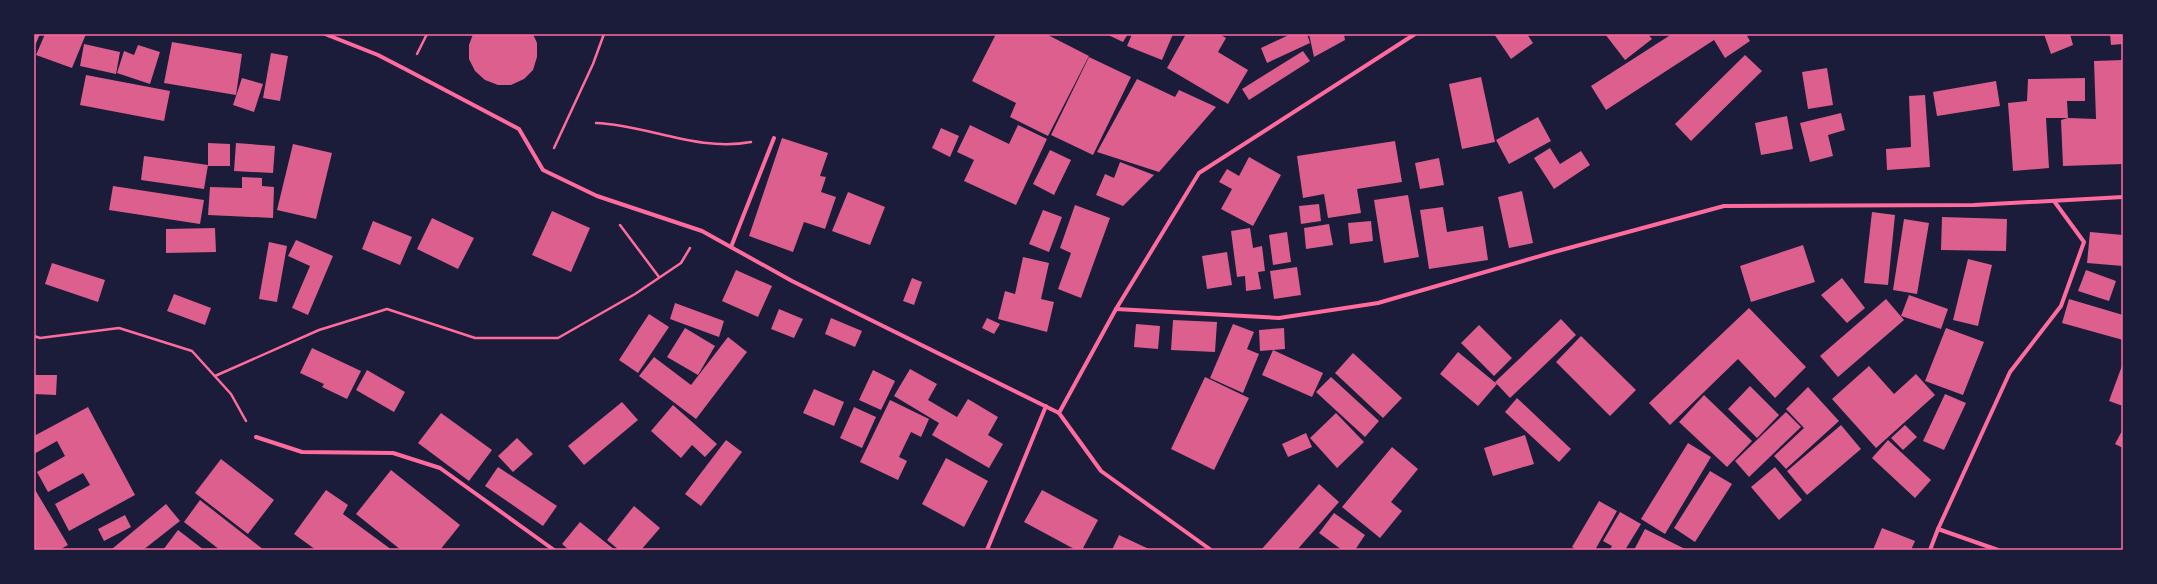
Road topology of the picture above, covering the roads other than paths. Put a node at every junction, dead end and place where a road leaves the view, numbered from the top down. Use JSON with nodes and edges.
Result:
{"nodes":[{"id":1,"x":325,"y":34,"type":"edge"},
{"id":2,"x":1415,"y":34,"type":"edge"},
{"id":3,"x":774,"y":138,"type":"road end"},
{"id":4,"x":2123,"y":197,"type":"edge"},
{"id":5,"x":2054,"y":201,"type":"junction"},
{"id":6,"x":731,"y":247,"type":"junction"},
{"id":7,"x":1116,"y":309,"type":"junction"},
{"id":8,"x":1046,"y":406,"type":"junction"},
{"id":9,"x":1059,"y":413,"type":"junction"},
{"id":10,"x":256,"y":437,"type":"road end"},
{"id":11,"x":1938,"y":529,"type":"junction"},
{"id":12,"x":554,"y":550,"type":"edge"},
{"id":13,"x":987,"y":550,"type":"edge"},
{"id":14,"x":1211,"y":550,"type":"edge"},
{"id":15,"x":1930,"y":550,"type":"edge"},
{"id":16,"x":1998,"y":550,"type":"edge"}],
"edges":[{"from":1,"to":6,"type":"street"},
{"from":2,"to":7,"type":"street"},
{"from":3,"to":6,"type":"street"},
{"from":4,"to":5,"type":"street"},
{"from":5,"to":7,"type":"street"},
{"from":5,"to":11,"type":"street"},
{"from":6,"to":8,"type":"street"},
{"from":7,"to":9,"type":"street"},
{"from":8,"to":9,"type":"street"},
{"from":8,"to":13,"type":"street"},
{"from":9,"to":14,"type":"street"},
{"from":10,"to":12,"type":"street"},
{"from":11,"to":15,"type":"street"},
{"from":11,"to":16,"type":"street"}]}
